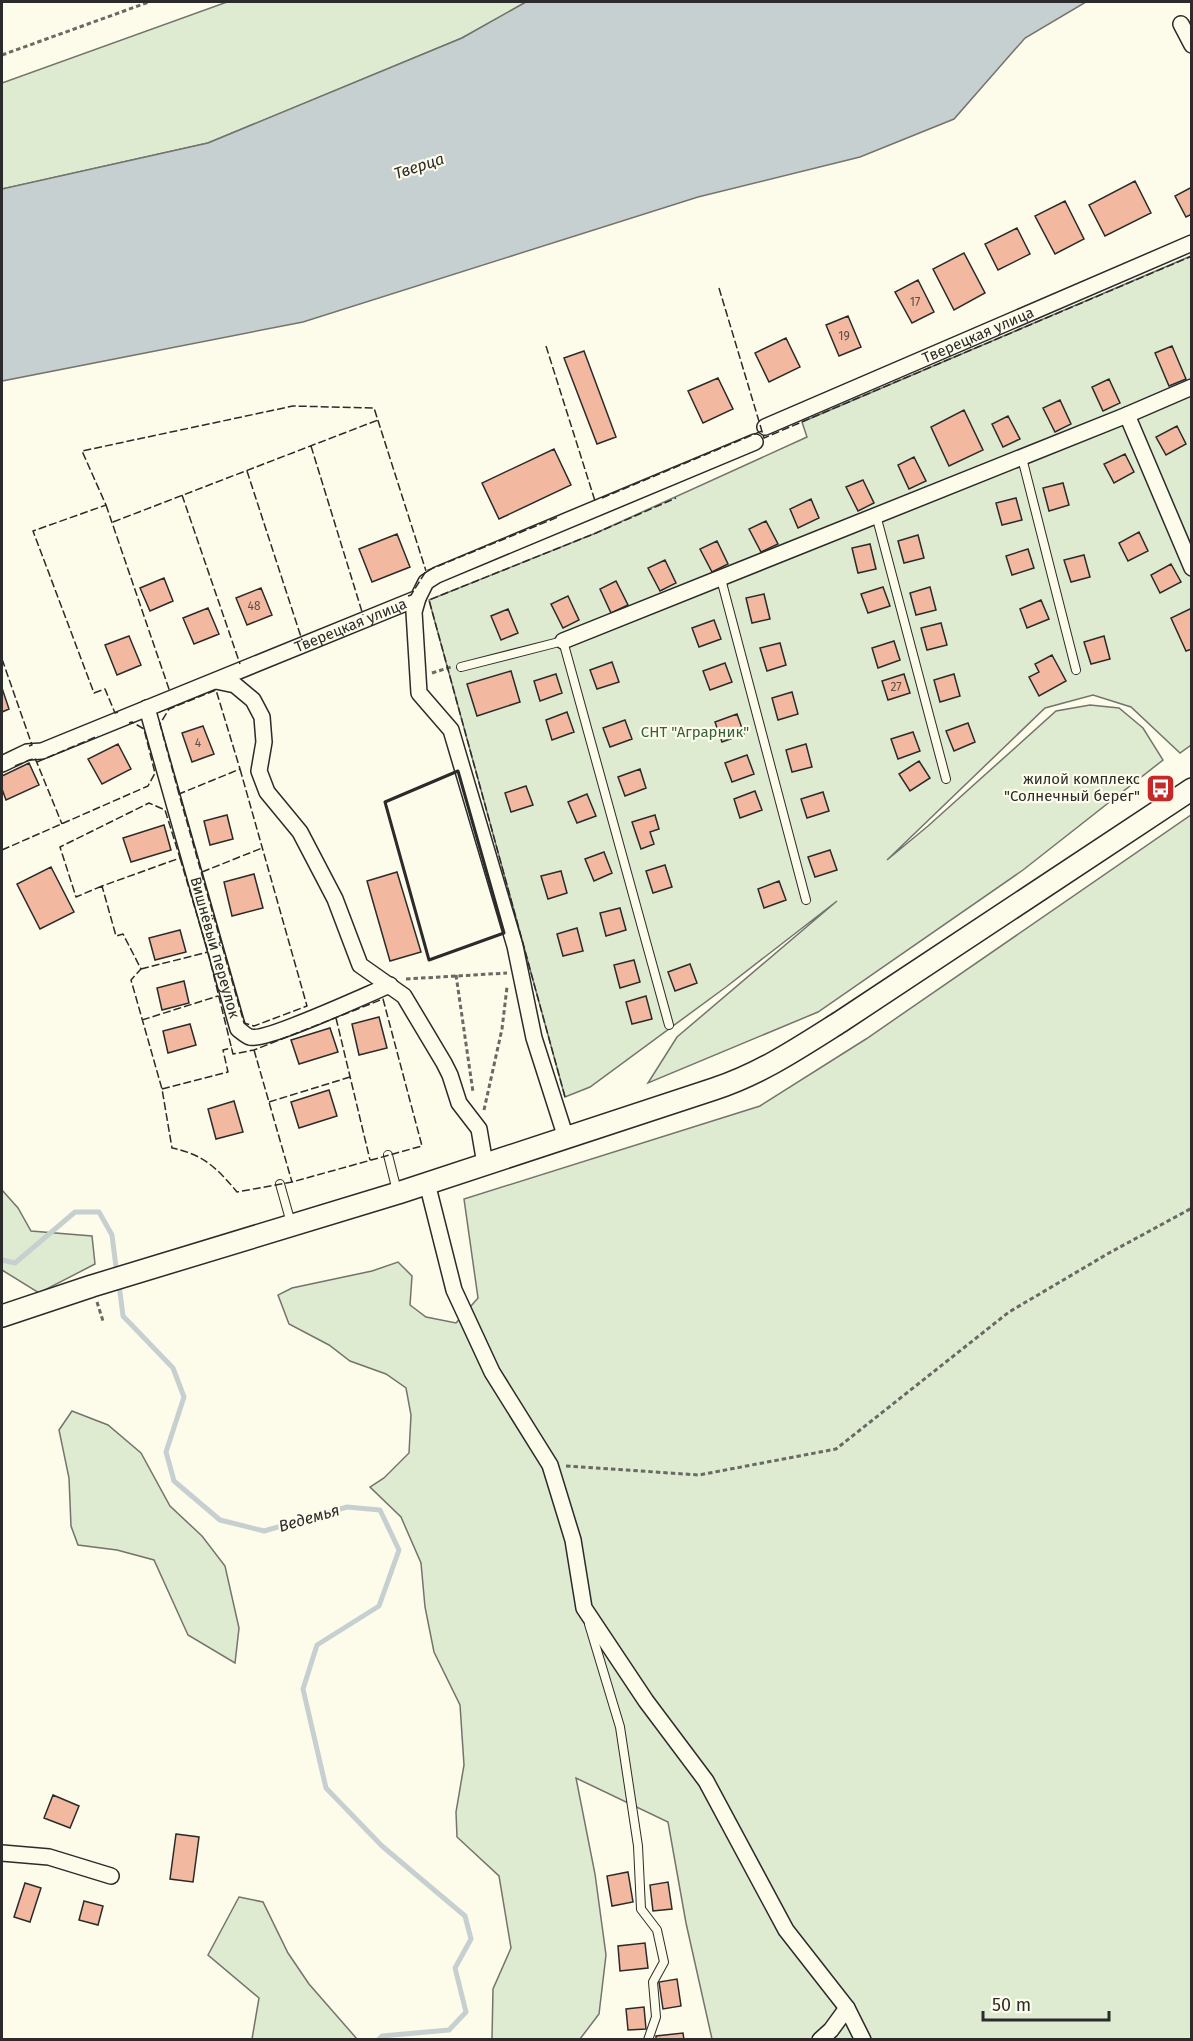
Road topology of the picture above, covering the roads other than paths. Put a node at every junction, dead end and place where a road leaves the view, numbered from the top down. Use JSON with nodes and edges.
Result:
{"nodes":[{"id":1,"x":1181,"y":24,"type":"dead end"},
{"id":2,"x":1191,"y":45,"type":"edge"},
{"id":3,"x":1191,"y":243,"type":"edge"},
{"id":4,"x":1191,"y":387,"type":"edge"},
{"id":5,"x":1128,"y":415,"type":"junction"},
{"id":6,"x":765,"y":427,"type":"dead end"},
{"id":7,"x":755,"y":442,"type":"dead end"},
{"id":8,"x":1022,"y":458,"type":"junction"},
{"id":9,"x":876,"y":515,"type":"junction"},
{"id":10,"x":1191,"y":568,"type":"edge"},
{"id":11,"x":721,"y":579,"type":"junction"},
{"id":12,"x":418,"y":598,"type":"junction"},
{"id":13,"x":563,"y":641,"type":"junction"},
{"id":14,"x":461,"y":667,"type":"road end"},
{"id":15,"x":1076,"y":670,"type":"dead end"},
{"id":16,"x":216,"y":681,"type":"junction"},
{"id":17,"x":147,"y":708,"type":"junction"},
{"id":18,"x":2,"y":764,"type":"edge"},
{"id":19,"x":946,"y":779,"type":"dead end"},
{"id":20,"x":1191,"y":789,"type":"edge"},
{"id":21,"x":806,"y":900,"type":"dead end"},
{"id":22,"x":390,"y":985,"type":"junction"},
{"id":23,"x":669,"y":1025,"type":"dead end"},
{"id":24,"x":566,"y":1138,"type":"junction"},
{"id":25,"x":388,"y":1155,"type":"dead end"},
{"id":26,"x":486,"y":1164,"type":"junction"},
{"id":27,"x":427,"y":1183,"type":"junction"},
{"id":28,"x":280,"y":1184,"type":"dead end"},
{"id":29,"x":398,"y":1193,"type":"junction"},
{"id":30,"x":291,"y":1225,"type":"junction"},
{"id":31,"x":2,"y":1316,"type":"edge"},
{"id":32,"x":584,"y":1608,"type":"junction"},
{"id":33,"x":2,"y":1853,"type":"edge"},
{"id":34,"x":111,"y":1876,"type":"dead end"},
{"id":35,"x":847,"y":2008,"type":"junction"},
{"id":36,"x":648,"y":2040,"type":"edge"},
{"id":37,"x":820,"y":2040,"type":"edge"},
{"id":38,"x":863,"y":2040,"type":"edge"}],
"edges":[{"from":1,"to":2,"type":"street"},
{"from":3,"to":6,"type":"street","name":"Тверецкая улица"},
{"from":4,"to":5,"type":"street"},
{"from":5,"to":8,"type":"street"},
{"from":5,"to":10,"type":"street"},
{"from":7,"to":12,"type":"street","name":"Тверецкая улица"},
{"from":8,"to":9,"type":"street"},
{"from":8,"to":15,"type":"lane"},
{"from":9,"to":11,"type":"street"},
{"from":9,"to":19,"type":"lane"},
{"from":11,"to":13,"type":"street"},
{"from":11,"to":21,"type":"lane"},
{"from":12,"to":16,"type":"street","name":"Тверецкая улица"},
{"from":12,"to":24,"type":"street"},
{"from":13,"to":14,"type":"lane"},
{"from":13,"to":23,"type":"lane"},
{"from":16,"to":17,"type":"street","name":"Тверецкая улица"},
{"from":16,"to":22,"type":"street"},
{"from":17,"to":18,"type":"street","name":"Тверецкая улица"},
{"from":17,"to":22,"type":"street","name":"Вишнёвый переулок"},
{"from":20,"to":24,"type":"main road"},
{"from":22,"to":26,"type":"street"},
{"from":24,"to":26,"type":"main road"},
{"from":25,"to":29,"type":"lane"},
{"from":26,"to":27,"type":"main road"},
{"from":27,"to":29,"type":"main road"},
{"from":27,"to":32,"type":"street"},
{"from":28,"to":30,"type":"lane"},
{"from":29,"to":30,"type":"main road"},
{"from":30,"to":31,"type":"main road"},
{"from":32,"to":35,"type":"street"},
{"from":32,"to":36,"type":"lane"},
{"from":33,"to":34,"type":"street"},
{"from":35,"to":37,"type":"street"},
{"from":35,"to":38,"type":"street"}]}
